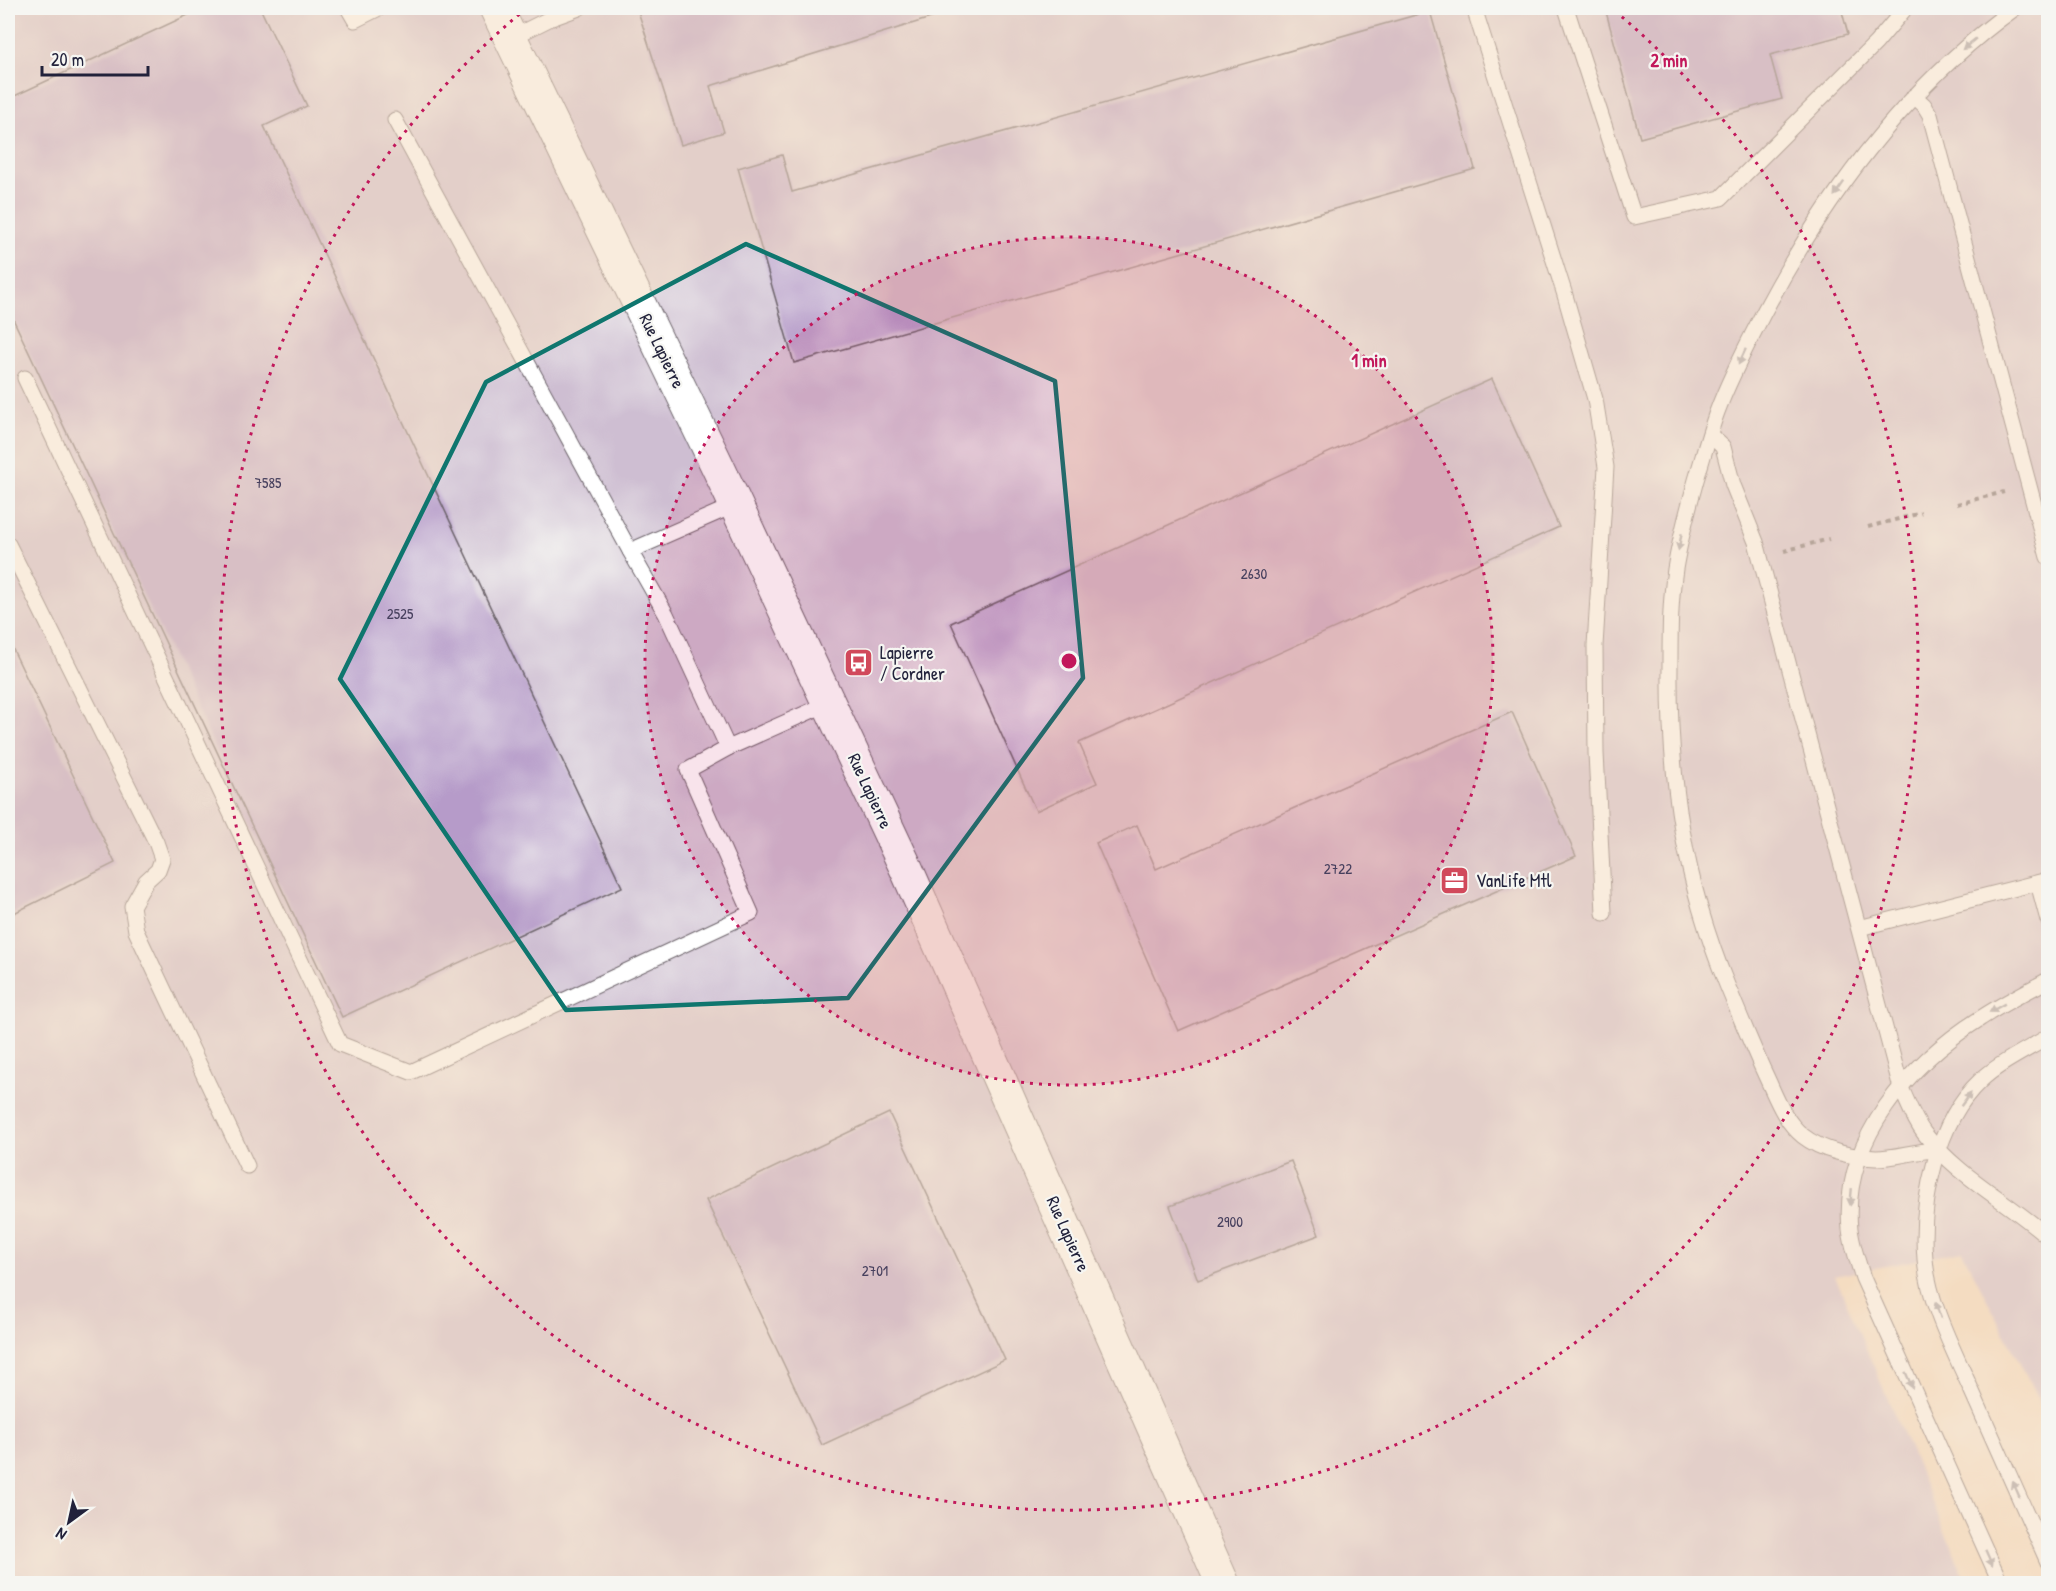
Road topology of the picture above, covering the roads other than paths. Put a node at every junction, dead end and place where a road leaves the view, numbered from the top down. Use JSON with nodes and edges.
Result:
{"nodes":[{"id":1,"x":348,"y":8,"type":"edge"},
{"id":2,"x":379,"y":8,"type":"edge"},
{"id":3,"x":496,"y":8,"type":"edge"},
{"id":4,"x":579,"y":8,"type":"edge"},
{"id":5,"x":1474,"y":8,"type":"edge"},
{"id":6,"x":1566,"y":8,"type":"edge"},
{"id":7,"x":1902,"y":8,"type":"edge"},
{"id":8,"x":2014,"y":8,"type":"edge"},
{"id":9,"x":511,"y":38,"type":"junction"},
{"id":10,"x":1914,"y":96,"type":"junction"},
{"id":11,"x":395,"y":120,"type":"dead end"},
{"id":12,"x":24,"y":378,"type":"dead end"},
{"id":13,"x":1710,"y":435,"type":"junction"},
{"id":14,"x":735,"y":505,"type":"junction"},
{"id":15,"x":8,"y":544,"type":"edge"},
{"id":16,"x":630,"y":551,"type":"junction"},
{"id":17,"x":2049,"y":557,"type":"edge"},
{"id":18,"x":830,"y":703,"type":"junction"},
{"id":19,"x":728,"y":748,"type":"junction"},
{"id":20,"x":2043,"y":881,"type":"edge"},
{"id":21,"x":1604,"y":913,"type":"dead end"},
{"id":22,"x":2049,"y":920,"type":"edge"},
{"id":23,"x":1859,"y":928,"type":"junction"},
{"id":24,"x":2049,"y":980,"type":"edge"},
{"id":25,"x":2049,"y":1037,"type":"edge"},
{"id":26,"x":1900,"y":1088,"type":"junction"},
{"id":27,"x":1939,"y":1150,"type":"junction"},
{"id":28,"x":1859,"y":1156,"type":"junction"},
{"id":29,"x":247,"y":1166,"type":"dead end"},
{"id":30,"x":2049,"y":1237,"type":"edge"},
{"id":31,"x":2049,"y":1562,"type":"edge"},
{"id":32,"x":1223,"y":1584,"type":"edge"},
{"id":33,"x":2001,"y":1584,"type":"edge"}],
"edges":[{"from":1,"to":2,"type":"lane"},
{"from":3,"to":9,"type":"street","name":"Rue Lapierre"},
{"from":4,"to":9,"type":"lane"},
{"from":5,"to":21,"type":"lane"},
{"from":6,"to":7,"type":"lane"},
{"from":8,"to":10,"type":"lane","one_way":true},
{"from":9,"to":14,"type":"street","name":"Rue Lapierre"},
{"from":10,"to":13,"type":"lane","one_way":true},
{"from":10,"to":17,"type":"lane"},
{"from":11,"to":16,"type":"lane"},
{"from":12,"to":19,"type":"lane"},
{"from":13,"to":23,"type":"lane"},
{"from":13,"to":28,"type":"lane","one_way":true},
{"from":14,"to":16,"type":"lane"},
{"from":14,"to":18,"type":"street","name":"Rue Lapierre"},
{"from":15,"to":29,"type":"lane"},
{"from":16,"to":19,"type":"lane"},
{"from":18,"to":19,"type":"lane"},
{"from":18,"to":32,"type":"street","name":"Rue Lapierre"},
{"from":20,"to":22,"type":"lane"},
{"from":20,"to":23,"type":"lane"},
{"from":23,"to":26,"type":"lane"},
{"from":24,"to":26,"type":"lane","one_way":true},
{"from":27,"to":25,"type":"lane","one_way":true},
{"from":26,"to":27,"type":"lane"},
{"from":26,"to":28,"type":"lane"},
{"from":27,"to":28,"type":"lane"},
{"from":27,"to":30,"type":"lane"},
{"from":31,"to":27,"type":"lane","one_way":true},
{"from":28,"to":33,"type":"lane","one_way":true}]}
